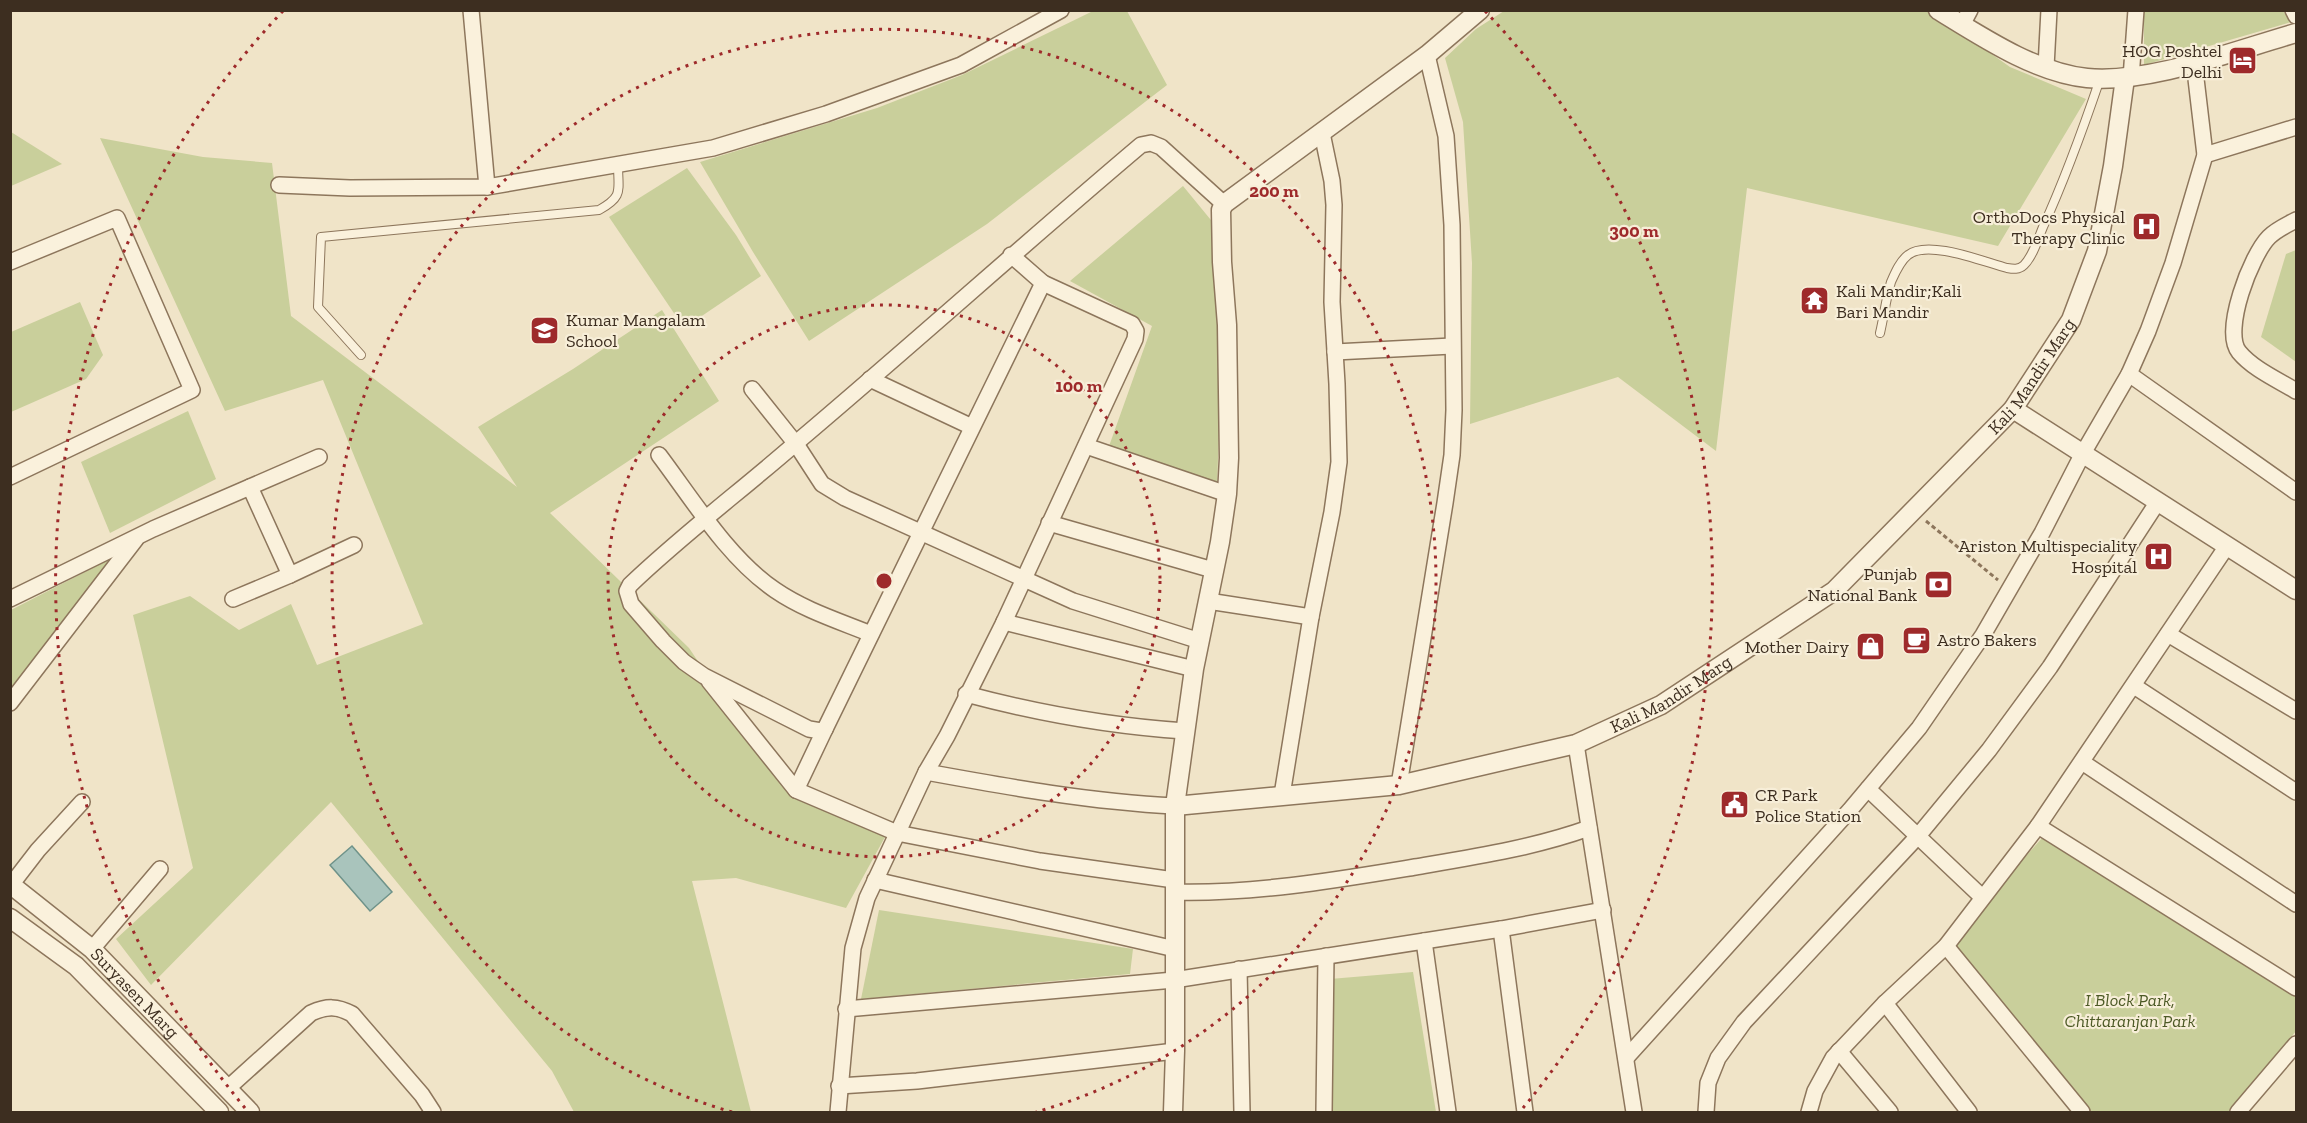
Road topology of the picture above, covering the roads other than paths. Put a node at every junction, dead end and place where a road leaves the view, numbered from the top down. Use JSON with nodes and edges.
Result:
{"nodes":[{"id":1,"x":471,"y":10,"type":"edge"},
{"id":2,"x":1061,"y":10,"type":"edge"},
{"id":3,"x":1480,"y":10,"type":"edge"},
{"id":4,"x":1938,"y":10,"type":"edge"},
{"id":5,"x":2049,"y":10,"type":"edge"},
{"id":6,"x":2136,"y":10,"type":"edge"},
{"id":7,"x":2293,"y":10,"type":"edge"},
{"id":8,"x":2296,"y":16,"type":"edge"},
{"id":9,"x":1465,"y":17,"type":"edge"},
{"id":10,"x":1966,"y":18,"type":"edge"},
{"id":11,"x":2296,"y":33,"type":"edge"},
{"id":12,"x":1427,"y":55,"type":"junction"},
{"id":13,"x":2194,"y":62,"type":"junction"},
{"id":14,"x":2046,"y":67,"type":"junction"},
{"id":15,"x":2101,"y":78,"type":"junction"},
{"id":16,"x":2128,"y":78,"type":"junction"},
{"id":17,"x":2296,"y":127,"type":"edge"},
{"id":18,"x":1322,"y":134,"type":"junction"},
{"id":19,"x":2205,"y":155,"type":"junction"},
{"id":20,"x":618,"y":164,"type":"junction"},
{"id":21,"x":279,"y":185,"type":"dead end"},
{"id":22,"x":487,"y":187,"type":"junction"},
{"id":23,"x":1224,"y":204,"type":"junction"},
{"id":24,"x":2296,"y":220,"type":"edge"},
{"id":25,"x":1011,"y":255,"type":"junction"},
{"id":26,"x":10,"y":262,"type":"edge"},
{"id":27,"x":1043,"y":284,"type":"junction"},
{"id":28,"x":1880,"y":333,"type":"dead end"},
{"id":29,"x":1452,"y":346,"type":"junction"},
{"id":30,"x":1335,"y":352,"type":"junction"},
{"id":31,"x":361,"y":354,"type":"dead end"},
{"id":32,"x":2129,"y":374,"type":"junction"},
{"id":33,"x":870,"y":379,"type":"junction"},
{"id":34,"x":752,"y":388,"type":"dead end"},
{"id":35,"x":2296,"y":391,"type":"edge"},
{"id":36,"x":2013,"y":409,"type":"junction"},
{"id":37,"x":972,"y":427,"type":"junction"},
{"id":38,"x":796,"y":444,"type":"junction"},
{"id":39,"x":1086,"y":446,"type":"junction"},
{"id":40,"x":659,"y":455,"type":"dead end"},
{"id":41,"x":2082,"y":455,"type":"junction"},
{"id":42,"x":319,"y":457,"type":"dead end"},
{"id":43,"x":10,"y":477,"type":"edge"},
{"id":44,"x":250,"y":487,"type":"junction"},
{"id":45,"x":2296,"y":492,"type":"edge"},
{"id":46,"x":1227,"y":494,"type":"junction"},
{"id":47,"x":2157,"y":503,"type":"junction"},
{"id":48,"x":706,"y":518,"type":"junction"},
{"id":49,"x":1048,"y":523,"type":"junction"},
{"id":50,"x":921,"y":530,"type":"junction"},
{"id":51,"x":138,"y":537,"type":"junction"},
{"id":52,"x":354,"y":545,"type":"dead end"},
{"id":53,"x":2227,"y":546,"type":"junction"},
{"id":54,"x":1213,"y":570,"type":"junction"},
{"id":55,"x":290,"y":575,"type":"junction"},
{"id":56,"x":1023,"y":579,"type":"junction"},
{"id":57,"x":2296,"y":590,"type":"edge"},
{"id":58,"x":10,"y":599,"type":"edge"},
{"id":59,"x":233,"y":599,"type":"dead end"},
{"id":60,"x":1208,"y":601,"type":"junction"},
{"id":61,"x":1311,"y":617,"type":"junction"},
{"id":62,"x":1004,"y":622,"type":"junction"},
{"id":63,"x":871,"y":634,"type":"junction"},
{"id":64,"x":2168,"y":634,"type":"junction"},
{"id":65,"x":1200,"y":641,"type":"junction"},
{"id":66,"x":1194,"y":669,"type":"junction"},
{"id":67,"x":705,"y":675,"type":"junction"},
{"id":68,"x":2134,"y":686,"type":"junction"},
{"id":69,"x":966,"y":694,"type":"junction"},
{"id":70,"x":10,"y":703,"type":"edge"},
{"id":71,"x":2296,"y":711,"type":"edge"},
{"id":72,"x":825,"y":729,"type":"junction"},
{"id":73,"x":1185,"y":731,"type":"junction"},
{"id":74,"x":1576,"y":744,"type":"junction"},
{"id":75,"x":2082,"y":762,"type":"junction"},
{"id":76,"x":926,"y":772,"type":"junction"},
{"id":77,"x":1399,"y":785,"type":"junction"},
{"id":78,"x":1868,"y":789,"type":"junction"},
{"id":79,"x":796,"y":790,"type":"junction"},
{"id":80,"x":2296,"y":792,"type":"edge"},
{"id":81,"x":1282,"y":795,"type":"junction"},
{"id":82,"x":82,"y":802,"type":"dead end"},
{"id":83,"x":1175,"y":806,"type":"junction"},
{"id":84,"x":2038,"y":826,"type":"junction"},
{"id":85,"x":1589,"y":828,"type":"junction"},
{"id":86,"x":897,"y":833,"type":"junction"},
{"id":87,"x":1918,"y":836,"type":"junction"},
{"id":88,"x":160,"y":869,"type":"dead end"},
{"id":89,"x":875,"y":880,"type":"junction"},
{"id":90,"x":11,"y":884,"type":"edge"},
{"id":91,"x":1174,"y":886,"type":"junction"},
{"id":92,"x":1982,"y":897,"type":"junction"},
{"id":93,"x":2296,"y":904,"type":"edge"},
{"id":94,"x":1603,"y":910,"type":"junction"},
{"id":95,"x":10,"y":918,"type":"edge"},
{"id":96,"x":1501,"y":929,"type":"junction"},
{"id":97,"x":1424,"y":941,"type":"junction"},
{"id":98,"x":1946,"y":946,"type":"junction"},
{"id":99,"x":92,"y":949,"type":"junction"},
{"id":100,"x":1174,"y":949,"type":"junction"},
{"id":101,"x":1326,"y":956,"type":"junction"},
{"id":102,"x":1239,"y":969,"type":"junction"},
{"id":103,"x":1174,"y":980,"type":"junction"},
{"id":104,"x":2296,"y":988,"type":"edge"},
{"id":105,"x":1885,"y":1003,"type":"junction"},
{"id":106,"x":846,"y":1009,"type":"junction"},
{"id":107,"x":2296,"y":1044,"type":"edge"},
{"id":108,"x":1175,"y":1051,"type":"junction"},
{"id":109,"x":1839,"y":1051,"type":"junction"},
{"id":110,"x":1626,"y":1058,"type":"junction"},
{"id":111,"x":839,"y":1086,"type":"junction"},
{"id":112,"x":228,"y":1088,"type":"junction"},
{"id":113,"x":219,"y":1113,"type":"edge"},
{"id":114,"x":250,"y":1113,"type":"edge"},
{"id":115,"x":433,"y":1113,"type":"edge"},
{"id":116,"x":838,"y":1113,"type":"edge"},
{"id":117,"x":1173,"y":1113,"type":"edge"},
{"id":118,"x":1242,"y":1113,"type":"edge"},
{"id":119,"x":1324,"y":1113,"type":"edge"},
{"id":120,"x":1448,"y":1113,"type":"edge"},
{"id":121,"x":1525,"y":1113,"type":"edge"},
{"id":122,"x":1634,"y":1113,"type":"edge"},
{"id":123,"x":1706,"y":1113,"type":"edge"},
{"id":124,"x":1809,"y":1113,"type":"edge"},
{"id":125,"x":1890,"y":1113,"type":"edge"},
{"id":126,"x":1969,"y":1113,"type":"edge"},
{"id":127,"x":2082,"y":1113,"type":"edge"},
{"id":128,"x":2238,"y":1113,"type":"edge"}],
"edges":[{"from":1,"to":22,"type":"street"},
{"from":2,"to":20,"type":"street"},
{"from":3,"to":9,"type":"street"},
{"from":4,"to":10,"type":"street"},
{"from":5,"to":14,"type":"street"},
{"from":6,"to":16,"type":"street"},
{"from":7,"to":8,"type":"street"},
{"from":9,"to":12,"type":"street"},
{"from":10,"to":14,"type":"street"},
{"from":11,"to":13,"type":"street"},
{"from":12,"to":18,"type":"street"},
{"from":12,"to":29,"type":"street"},
{"from":13,"to":16,"type":"street"},
{"from":13,"to":19,"type":"street"},
{"from":14,"to":15,"type":"street"},
{"from":15,"to":16,"type":"street"},
{"from":15,"to":28,"type":"lane"},
{"from":16,"to":36,"type":"street","name":"Kali Mandir Marg"},
{"from":17,"to":19,"type":"street"},
{"from":18,"to":23,"type":"street"},
{"from":18,"to":30,"type":"street"},
{"from":19,"to":32,"type":"street"},
{"from":20,"to":22,"type":"street"},
{"from":20,"to":31,"type":"lane"},
{"from":21,"to":22,"type":"street"},
{"from":23,"to":25,"type":"street"},
{"from":23,"to":46,"type":"street"},
{"from":24,"to":35,"type":"street"},
{"from":25,"to":27,"type":"street"},
{"from":25,"to":33,"type":"street"},
{"from":26,"to":43,"type":"street"},
{"from":27,"to":37,"type":"street"},
{"from":27,"to":39,"type":"street"},
{"from":29,"to":30,"type":"street"},
{"from":29,"to":77,"type":"street"},
{"from":30,"to":61,"type":"street"},
{"from":32,"to":41,"type":"street"},
{"from":32,"to":45,"type":"street"},
{"from":33,"to":37,"type":"street"},
{"from":33,"to":38,"type":"street"},
{"from":34,"to":38,"type":"street"},
{"from":36,"to":41,"type":"street"},
{"from":36,"to":74,"type":"street","name":"Kali Mandir Marg"},
{"from":37,"to":50,"type":"street"},
{"from":38,"to":48,"type":"street"},
{"from":38,"to":50,"type":"street"},
{"from":39,"to":46,"type":"street"},
{"from":39,"to":49,"type":"street"},
{"from":40,"to":48,"type":"street"},
{"from":41,"to":47,"type":"street"},
{"from":41,"to":78,"type":"street"},
{"from":42,"to":44,"type":"street"},
{"from":44,"to":51,"type":"street"},
{"from":44,"to":55,"type":"street"},
{"from":46,"to":54,"type":"street"},
{"from":47,"to":53,"type":"street"},
{"from":47,"to":87,"type":"street"},
{"from":48,"to":63,"type":"street"},
{"from":48,"to":67,"type":"street"},
{"from":49,"to":54,"type":"street"},
{"from":49,"to":56,"type":"street"},
{"from":50,"to":56,"type":"street"},
{"from":50,"to":63,"type":"street"},
{"from":51,"to":58,"type":"street"},
{"from":51,"to":70,"type":"street"},
{"from":52,"to":55,"type":"street"},
{"from":53,"to":57,"type":"street"},
{"from":53,"to":64,"type":"street"},
{"from":54,"to":60,"type":"street"},
{"from":55,"to":59,"type":"street"},
{"from":56,"to":62,"type":"street"},
{"from":56,"to":65,"type":"street"},
{"from":60,"to":61,"type":"street"},
{"from":60,"to":65,"type":"street"},
{"from":61,"to":81,"type":"street"},
{"from":62,"to":66,"type":"street"},
{"from":62,"to":69,"type":"street"},
{"from":63,"to":72,"type":"street"},
{"from":64,"to":68,"type":"street"},
{"from":64,"to":71,"type":"street"},
{"from":65,"to":66,"type":"street"},
{"from":66,"to":73,"type":"street"},
{"from":67,"to":72,"type":"street"},
{"from":67,"to":79,"type":"street"},
{"from":68,"to":75,"type":"street"},
{"from":68,"to":80,"type":"street"},
{"from":69,"to":73,"type":"street"},
{"from":69,"to":76,"type":"street"},
{"from":72,"to":79,"type":"street"},
{"from":73,"to":83,"type":"street"},
{"from":74,"to":77,"type":"street","name":"Kali Mandir Marg"},
{"from":74,"to":85,"type":"street"},
{"from":75,"to":84,"type":"street"},
{"from":75,"to":93,"type":"street"},
{"from":76,"to":83,"type":"street"},
{"from":76,"to":86,"type":"street"},
{"from":77,"to":81,"type":"street","name":"Kali Mandir Marg"},
{"from":78,"to":87,"type":"street"},
{"from":78,"to":110,"type":"street"},
{"from":79,"to":86,"type":"street"},
{"from":81,"to":83,"type":"street","name":"Kali Mandir Marg"},
{"from":82,"to":90,"type":"street"},
{"from":83,"to":91,"type":"street"},
{"from":84,"to":92,"type":"street"},
{"from":84,"to":104,"type":"street"},
{"from":85,"to":91,"type":"street"},
{"from":85,"to":94,"type":"street"},
{"from":86,"to":89,"type":"street"},
{"from":86,"to":91,"type":"street"},
{"from":87,"to":92,"type":"street"},
{"from":87,"to":123,"type":"street"},
{"from":88,"to":99,"type":"street"},
{"from":89,"to":100,"type":"street"},
{"from":89,"to":106,"type":"street"},
{"from":90,"to":99,"type":"street","name":"Suryasen Marg"},
{"from":91,"to":100,"type":"street"},
{"from":92,"to":98,"type":"street"},
{"from":94,"to":96,"type":"street"},
{"from":94,"to":110,"type":"street"},
{"from":95,"to":113,"type":"street","name":"Suryasen Marg"},
{"from":96,"to":97,"type":"street"},
{"from":96,"to":121,"type":"street"},
{"from":97,"to":101,"type":"street"},
{"from":97,"to":120,"type":"street"},
{"from":98,"to":105,"type":"street"},
{"from":98,"to":127,"type":"street"},
{"from":99,"to":112,"type":"street","name":"Suryasen Marg"},
{"from":100,"to":103,"type":"street"},
{"from":101,"to":102,"type":"street"},
{"from":101,"to":119,"type":"street"},
{"from":102,"to":103,"type":"street"},
{"from":102,"to":118,"type":"street"},
{"from":103,"to":106,"type":"street"},
{"from":103,"to":108,"type":"street"},
{"from":105,"to":109,"type":"street"},
{"from":105,"to":126,"type":"street"},
{"from":106,"to":111,"type":"street"},
{"from":107,"to":128,"type":"street"},
{"from":108,"to":111,"type":"street"},
{"from":108,"to":117,"type":"street"},
{"from":109,"to":124,"type":"street"},
{"from":109,"to":125,"type":"street"},
{"from":110,"to":122,"type":"street"},
{"from":111,"to":116,"type":"street"},
{"from":112,"to":114,"type":"street","name":"Suryasen Marg"},
{"from":112,"to":115,"type":"street"}]}
